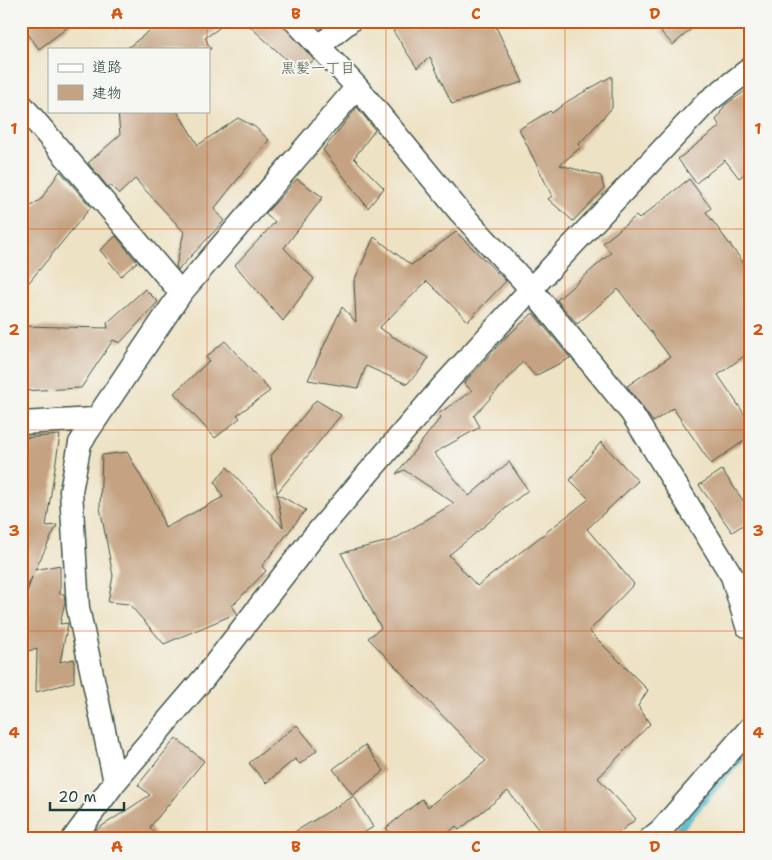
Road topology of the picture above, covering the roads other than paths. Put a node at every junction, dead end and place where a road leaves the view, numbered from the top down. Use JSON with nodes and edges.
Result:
{"nodes":[{"id":1,"x":295,"y":21,"type":"edge"},
{"id":2,"x":350,"y":21,"type":"edge"},
{"id":3,"x":319,"y":46,"type":"junction"},
{"id":4,"x":751,"y":68,"type":"edge"},
{"id":5,"x":357,"y":87,"type":"junction"},
{"id":6,"x":21,"y":104,"type":"edge"},
{"id":7,"x":531,"y":289,"type":"junction"},
{"id":8,"x":181,"y":293,"type":"junction"},
{"id":9,"x":95,"y":419,"type":"junction"},
{"id":10,"x":21,"y":423,"type":"edge"},
{"id":11,"x":751,"y":627,"type":"edge"},
{"id":12,"x":751,"y":726,"type":"edge"},
{"id":13,"x":115,"y":782,"type":"junction"},
{"id":14,"x":81,"y":835,"type":"edge"},
{"id":15,"x":650,"y":839,"type":"edge"}],
"edges":[{"from":1,"to":3,"type":"street"},
{"from":2,"to":3,"type":"street"},
{"from":3,"to":5,"type":"street"},
{"from":4,"to":7,"type":"street"},
{"from":5,"to":7,"type":"street"},
{"from":5,"to":8,"type":"street"},
{"from":6,"to":8,"type":"street"},
{"from":7,"to":11,"type":"street"},
{"from":7,"to":13,"type":"street"},
{"from":8,"to":9,"type":"street"},
{"from":9,"to":10,"type":"street"},
{"from":9,"to":13,"type":"street"},
{"from":12,"to":15,"type":"street"},
{"from":13,"to":14,"type":"street"}]}
